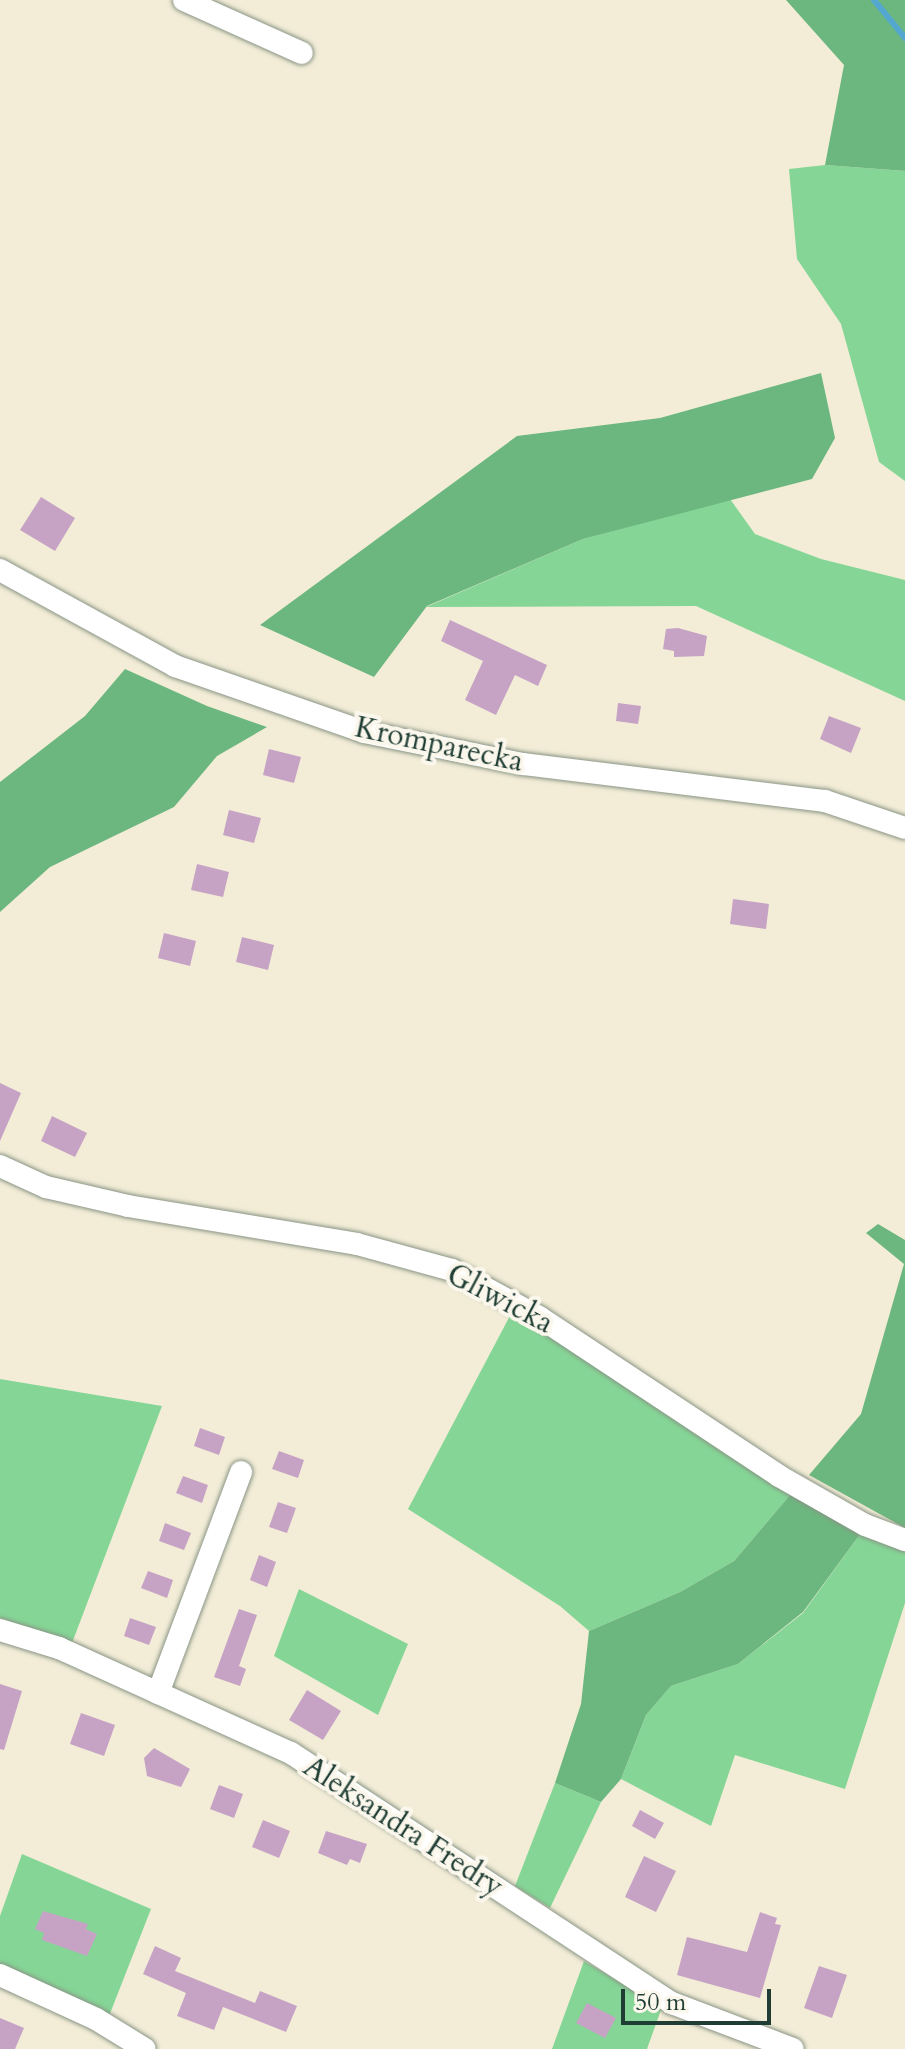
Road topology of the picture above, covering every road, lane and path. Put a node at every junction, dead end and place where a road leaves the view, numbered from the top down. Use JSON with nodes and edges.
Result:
{"nodes":[{"id":1,"x":184,"y":0,"type":"edge"},
{"id":2,"x":302,"y":53,"type":"dead end"},
{"id":3,"x":0,"y":570,"type":"edge"},
{"id":4,"x":905,"y":828,"type":"edge"},
{"id":5,"x":0,"y":1166,"type":"edge"},
{"id":6,"x":241,"y":1472,"type":"dead end"},
{"id":7,"x":905,"y":1540,"type":"edge"},
{"id":8,"x":0,"y":1630,"type":"edge"},
{"id":9,"x":158,"y":1693,"type":"junction"},
{"id":10,"x":0,"y":1975,"type":"edge"},
{"id":11,"x":145,"y":2049,"type":"edge"},
{"id":12,"x":793,"y":2049,"type":"edge"}],
"edges":[{"from":1,"to":2,"type":"street"},
{"from":3,"to":4,"type":"street","name":"Kromparecka"},
{"from":5,"to":7,"type":"street","name":"Gliwicka"},
{"from":6,"to":9,"type":"street"},
{"from":8,"to":9,"type":"street","name":"Aleksandra Fredry"},
{"from":9,"to":12,"type":"street","name":"Aleksandra Fredry"},
{"from":10,"to":11,"type":"street"}]}
